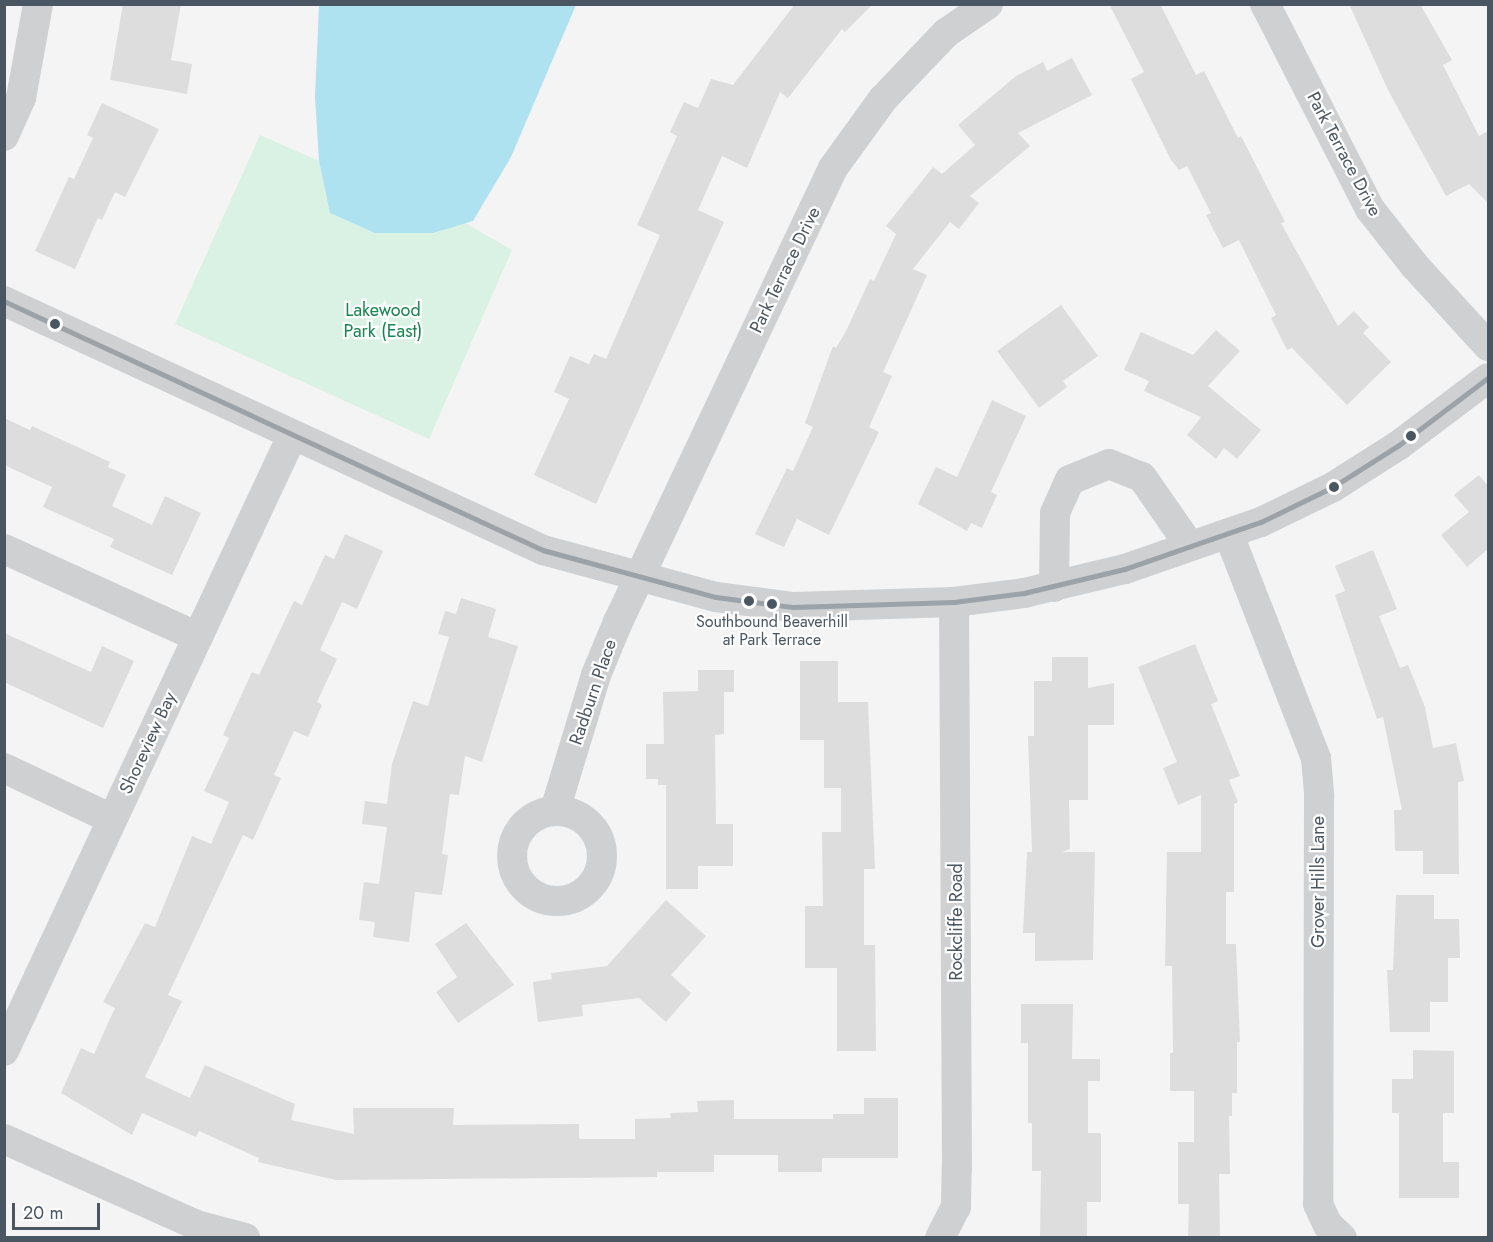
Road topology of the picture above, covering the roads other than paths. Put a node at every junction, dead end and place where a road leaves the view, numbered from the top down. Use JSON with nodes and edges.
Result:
{"nodes":[{"id":1,"x":39,"y":4,"type":"edge"},
{"id":2,"x":988,"y":4,"type":"edge"},
{"id":3,"x":1265,"y":4,"type":"edge"},
{"id":4,"x":4,"y":136,"type":"edge"},
{"id":5,"x":4,"y":301,"type":"edge"},
{"id":6,"x":1488,"y":346,"type":"edge"},
{"id":7,"x":1488,"y":378,"type":"edge"},
{"id":8,"x":292,"y":436,"type":"junction"},
{"id":9,"x":1229,"y":535,"type":"junction"},
{"id":10,"x":1190,"y":546,"type":"junction"},
{"id":11,"x":4,"y":549,"type":"edge"},
{"id":12,"x":638,"y":577,"type":"junction"},
{"id":13,"x":1054,"y":587,"type":"junction"},
{"id":14,"x":954,"y":602,"type":"junction"},
{"id":15,"x":198,"y":637,"type":"junction"},
{"id":16,"x":4,"y":768,"type":"edge"},
{"id":17,"x":555,"y":810,"type":"dead end"},
{"id":18,"x":112,"y":819,"type":"junction"},
{"id":19,"x":4,"y":1051,"type":"edge"},
{"id":20,"x":4,"y":1139,"type":"edge"},
{"id":21,"x":245,"y":1238,"type":"edge"},
{"id":22,"x":940,"y":1238,"type":"edge"},
{"id":23,"x":1342,"y":1238,"type":"edge"}],
"edges":[{"from":1,"to":4,"type":"street"},
{"from":2,"to":12,"type":"street","name":"Park Terrace Drive"},
{"from":3,"to":6,"type":"street","name":"Park Terrace Drive"},
{"from":5,"to":8,"type":"street"},
{"from":7,"to":9,"type":"street"},
{"from":8,"to":12,"type":"street"},
{"from":8,"to":15,"type":"street","name":"Shoreview Bay"},
{"from":9,"to":10,"type":"street"},
{"from":9,"to":23,"type":"street","name":"Grover Hills Lane"},
{"from":10,"to":13,"type":"street"},
{"from":10,"to":13,"type":"street"},
{"from":11,"to":15,"type":"street"},
{"from":12,"to":14,"type":"street"},
{"from":12,"to":17,"type":"street","name":"Radburn Place"},
{"from":13,"to":14,"type":"street"},
{"from":14,"to":22,"type":"street","name":"Rockcliffe Road"},
{"from":15,"to":18,"type":"street","name":"Shoreview Bay"},
{"from":16,"to":18,"type":"street"},
{"from":18,"to":19,"type":"street","name":"Shoreview Bay"},
{"from":20,"to":21,"type":"street"}]}
